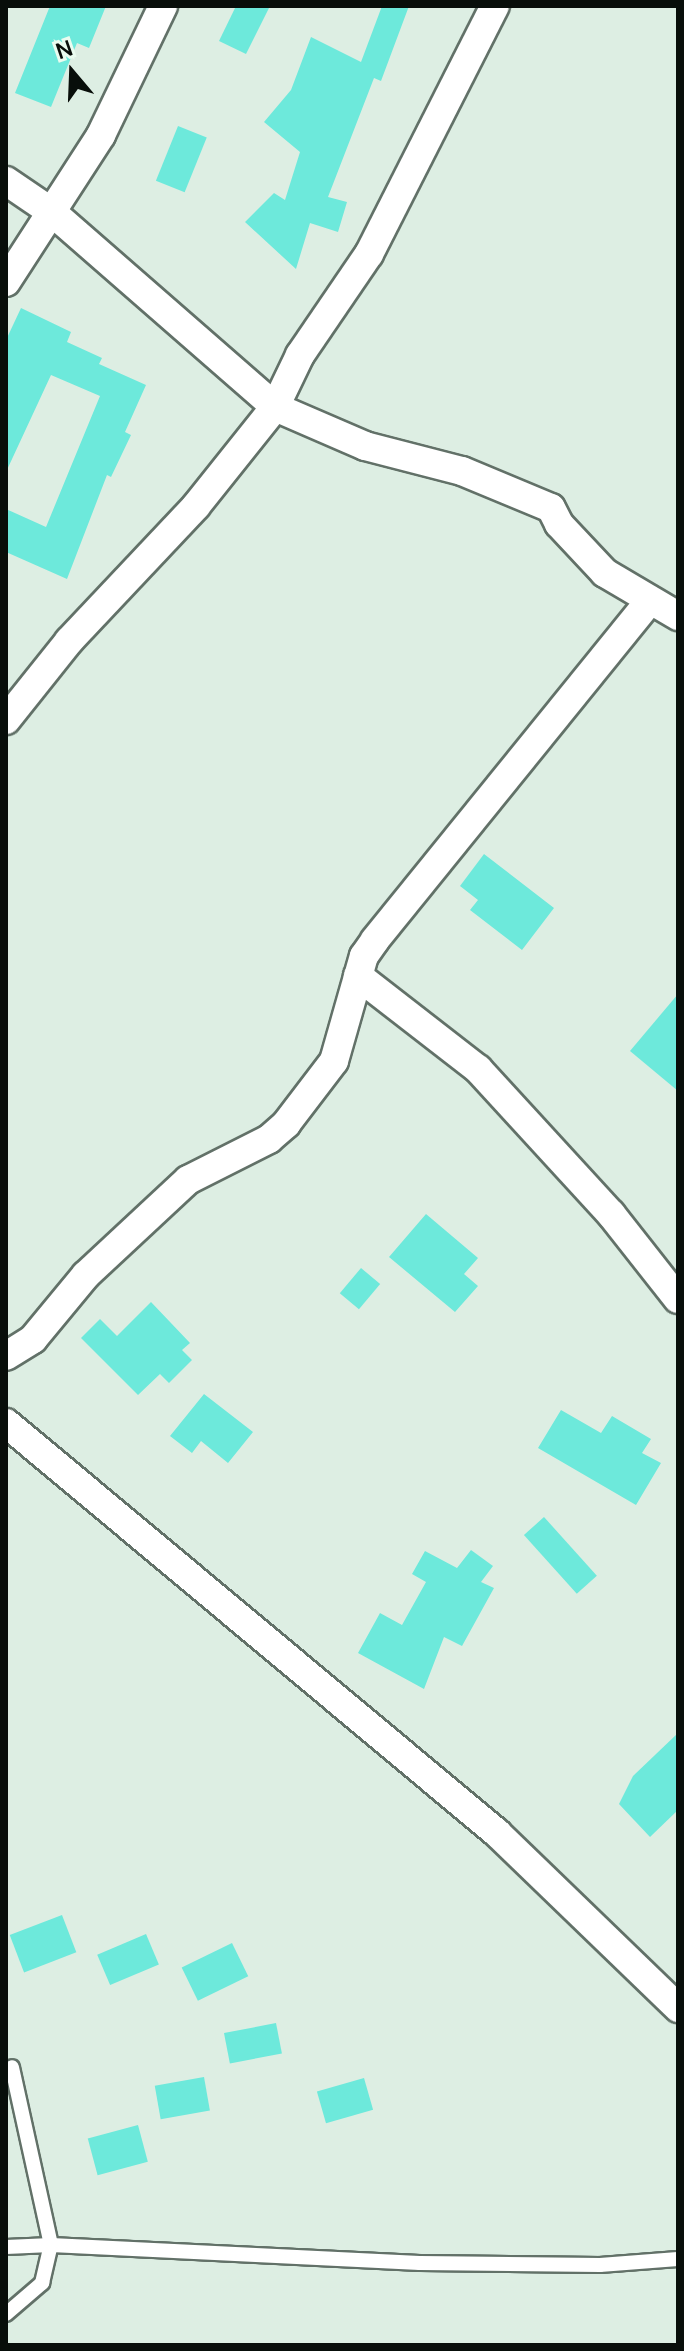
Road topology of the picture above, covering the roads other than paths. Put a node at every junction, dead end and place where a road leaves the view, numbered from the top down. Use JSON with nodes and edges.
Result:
{"nodes":[{"id":1,"x":163,"y":6,"type":"edge"},
{"id":2,"x":495,"y":6,"type":"edge"},
{"id":3,"x":6,"y":181,"type":"edge"},
{"id":4,"x":53,"y":213,"type":"junction"},
{"id":5,"x":6,"y":282,"type":"edge"},
{"id":6,"x":275,"y":407,"type":"junction"},
{"id":7,"x":650,"y":600,"type":"junction"},
{"id":8,"x":678,"y":616,"type":"edge"},
{"id":9,"x":6,"y":720,"type":"edge"},
{"id":10,"x":358,"y":976,"type":"junction"},
{"id":11,"x":678,"y":1299,"type":"edge"},
{"id":12,"x":6,"y":1356,"type":"edge"},
{"id":13,"x":6,"y":1423,"type":"edge"},
{"id":14,"x":678,"y":2008,"type":"edge"},
{"id":15,"x":12,"y":2067,"type":"dead end"},
{"id":16,"x":51,"y":2245,"type":"junction"},
{"id":17,"x":6,"y":2247,"type":"edge"},
{"id":18,"x":678,"y":2259,"type":"edge"},
{"id":19,"x":6,"y":2314,"type":"edge"}],
"edges":[{"from":1,"to":4,"type":"street"},
{"from":2,"to":6,"type":"street"},
{"from":3,"to":4,"type":"street"},
{"from":4,"to":5,"type":"street"},
{"from":4,"to":6,"type":"street"},
{"from":6,"to":7,"type":"street"},
{"from":6,"to":9,"type":"street"},
{"from":7,"to":8,"type":"street"},
{"from":7,"to":10,"type":"street"},
{"from":10,"to":11,"type":"street"},
{"from":10,"to":12,"type":"street"},
{"from":13,"to":14,"type":"street"},
{"from":15,"to":16,"type":"lane"},
{"from":16,"to":17,"type":"lane"},
{"from":16,"to":18,"type":"lane"},
{"from":16,"to":19,"type":"lane"}]}
